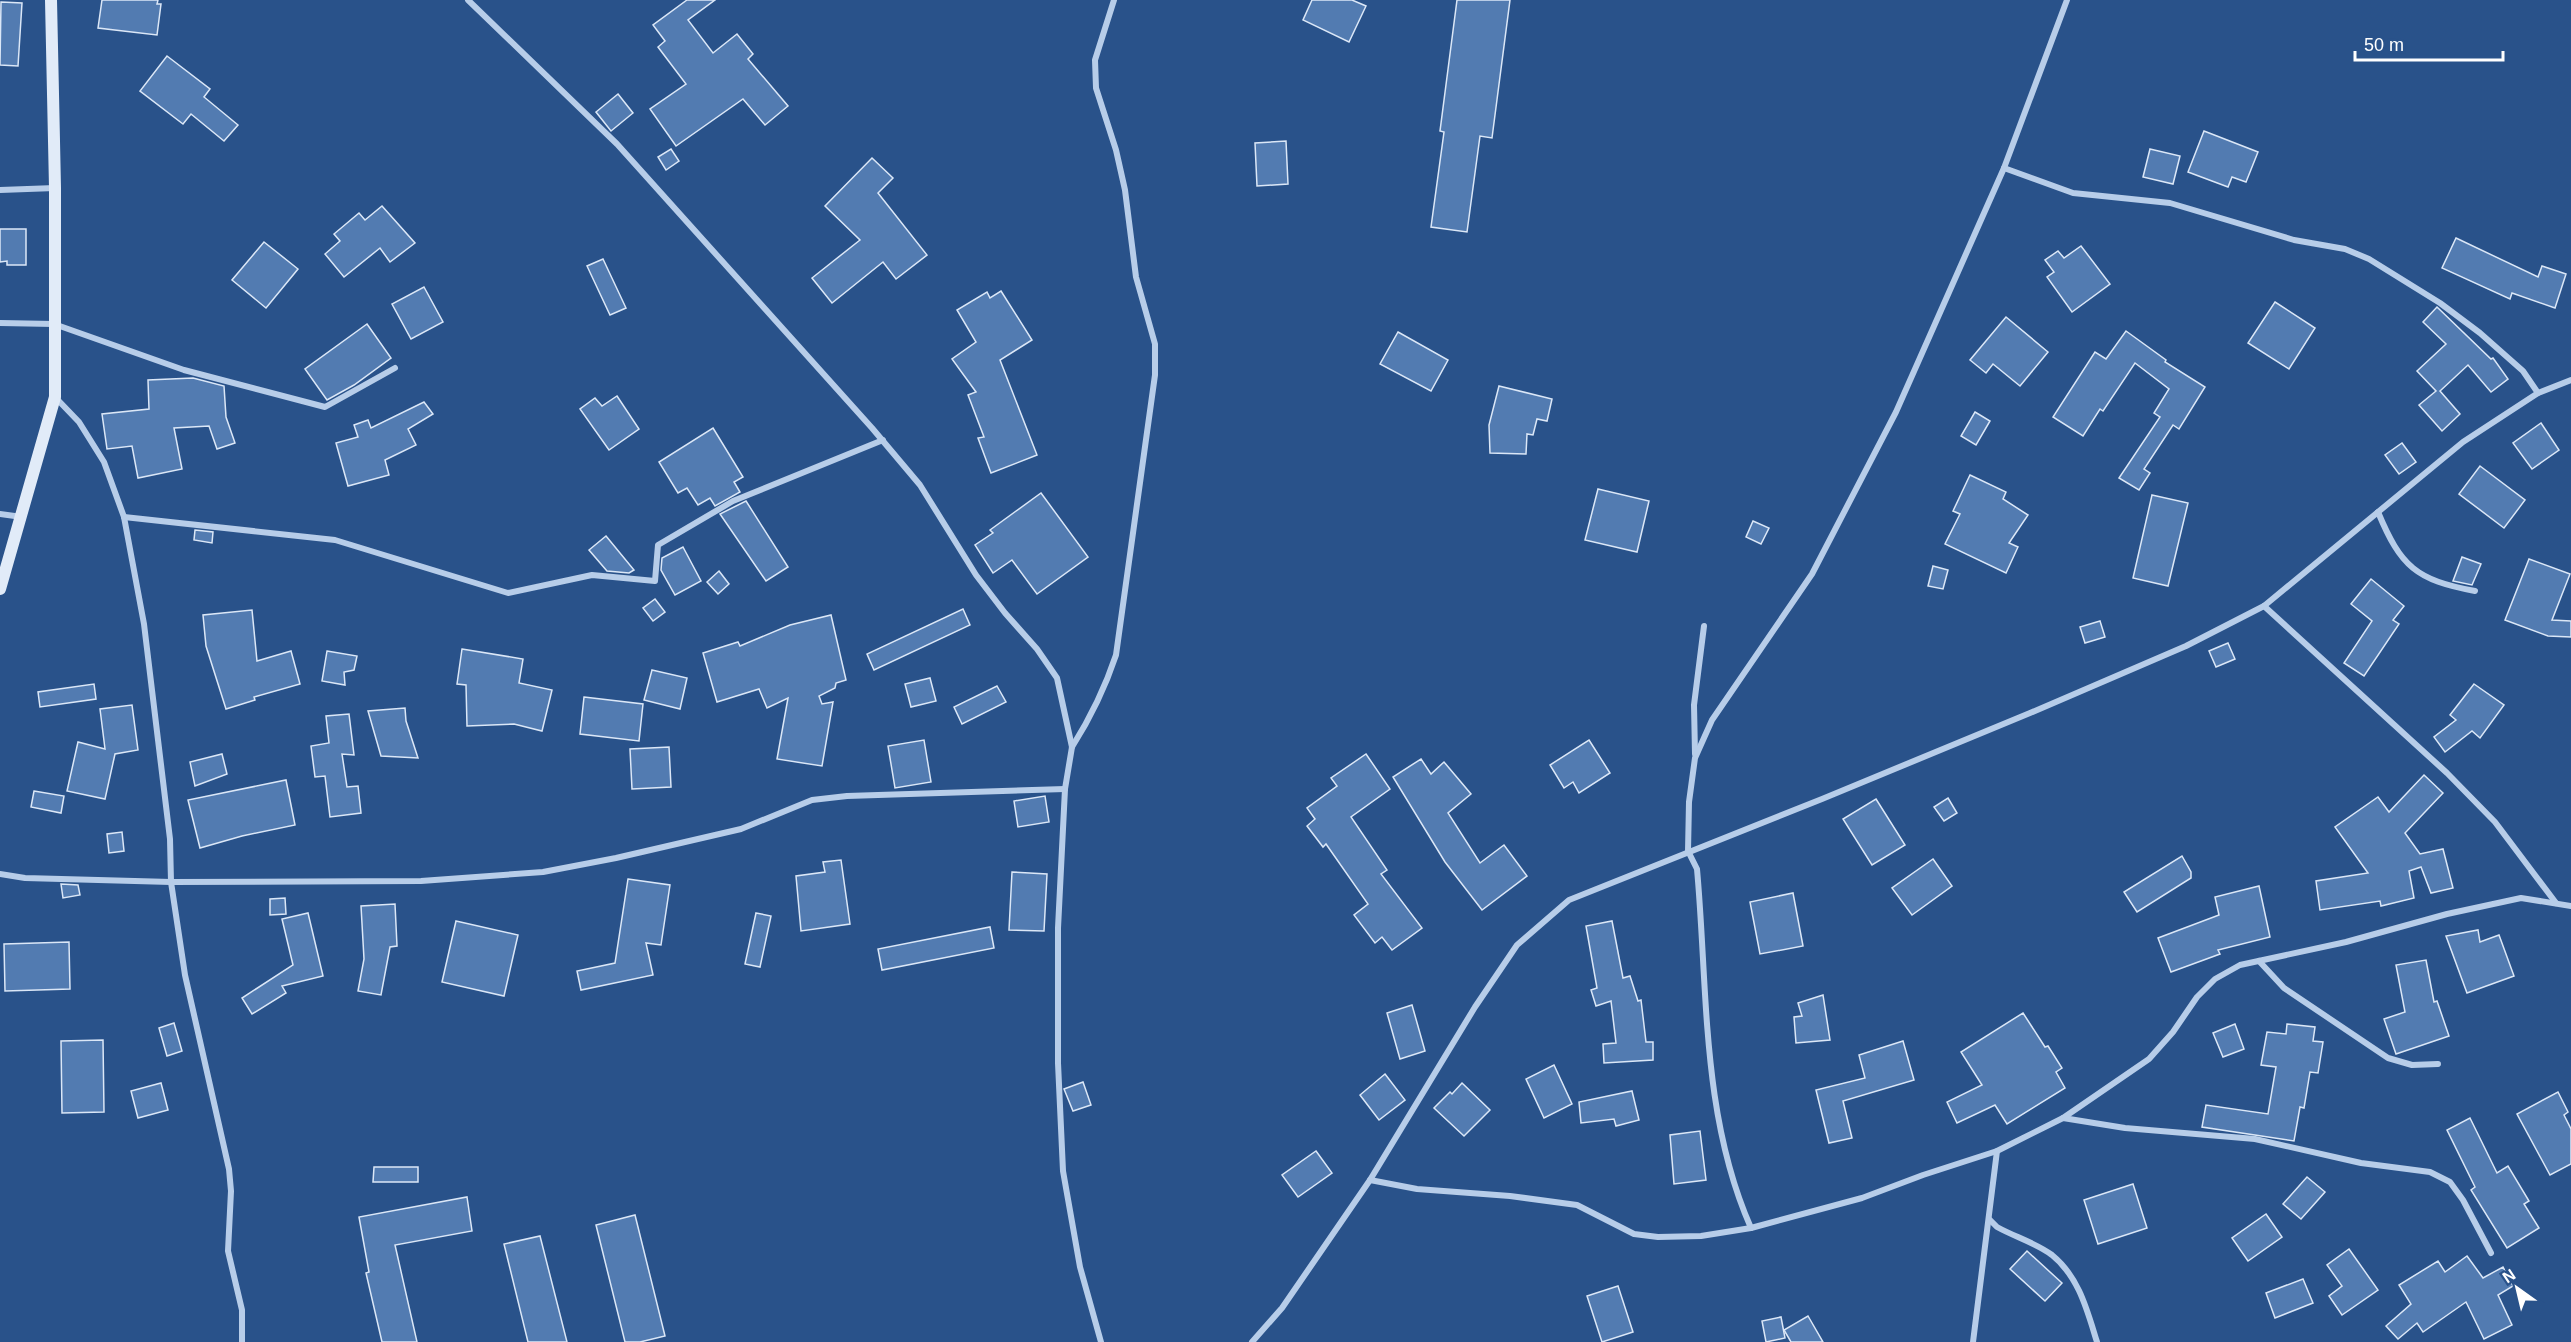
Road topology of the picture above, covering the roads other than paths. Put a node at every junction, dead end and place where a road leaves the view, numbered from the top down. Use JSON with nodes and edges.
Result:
{"nodes":[{"id":1,"x":51,"y":0,"type":"edge"},
{"id":2,"x":468,"y":0,"type":"edge"},
{"id":3,"x":1114,"y":0,"type":"edge"},
{"id":4,"x":2067,"y":0,"type":"edge"},
{"id":5,"x":2004,"y":168,"type":"junction"},
{"id":6,"x":55,"y":188,"type":"junction"},
{"id":7,"x":0,"y":190,"type":"edge"},
{"id":8,"x":0,"y":324,"type":"edge"},
{"id":9,"x":54,"y":324,"type":"junction"},
{"id":10,"x":395,"y":368,"type":"dead end"},
{"id":11,"x":2571,"y":380,"type":"edge"},
{"id":12,"x":2538,"y":393,"type":"junction"},
{"id":13,"x":55,"y":397,"type":"junction"},
{"id":14,"x":883,"y":440,"type":"junction"},
{"id":15,"x":2378,"y":512,"type":"junction"},
{"id":16,"x":0,"y":514,"type":"edge"},
{"id":17,"x":124,"y":517,"type":"junction"},
{"id":18,"x":22,"y":518,"type":"junction"},
{"id":19,"x":0,"y":589,"type":"edge"},
{"id":20,"x":2475,"y":591,"type":"dead end"},
{"id":21,"x":2264,"y":606,"type":"junction"},
{"id":22,"x":1704,"y":626,"type":"dead end"},
{"id":23,"x":1072,"y":747,"type":"junction"},
{"id":24,"x":1695,"y":758,"type":"junction"},
{"id":25,"x":1065,"y":789,"type":"junction"},
{"id":26,"x":1688,"y":851,"type":"junction"},
{"id":27,"x":0,"y":874,"type":"edge"},
{"id":28,"x":171,"y":882,"type":"junction"},
{"id":29,"x":2556,"y":903,"type":"junction"},
{"id":30,"x":2571,"y":906,"type":"edge"},
{"id":31,"x":2259,"y":961,"type":"junction"},
{"id":32,"x":2438,"y":1064,"type":"dead end"},
{"id":33,"x":2063,"y":1118,"type":"junction"},
{"id":34,"x":1997,"y":1151,"type":"junction"},
{"id":35,"x":1370,"y":1180,"type":"junction"},
{"id":36,"x":1990,"y":1220,"type":"junction"},
{"id":37,"x":1751,"y":1228,"type":"junction"},
{"id":38,"x":2491,"y":1253,"type":"dead end"},
{"id":39,"x":242,"y":1342,"type":"edge"},
{"id":40,"x":1101,"y":1342,"type":"edge"},
{"id":41,"x":1252,"y":1342,"type":"edge"},
{"id":42,"x":1973,"y":1342,"type":"edge"},
{"id":43,"x":2097,"y":1342,"type":"edge"}],
"edges":[{"from":1,"to":6,"type":"main road"},
{"from":2,"to":14,"type":"street"},
{"from":3,"to":23,"type":"street"},
{"from":4,"to":5,"type":"street"},
{"from":5,"to":12,"type":"street"},
{"from":5,"to":24,"type":"street"},
{"from":6,"to":7,"type":"street"},
{"from":6,"to":9,"type":"main road"},
{"from":8,"to":9,"type":"street"},
{"from":9,"to":10,"type":"street"},
{"from":9,"to":13,"type":"main road"},
{"from":11,"to":12,"type":"street"},
{"from":12,"to":15,"type":"street"},
{"from":13,"to":17,"type":"street"},
{"from":13,"to":18,"type":"main road"},
{"from":14,"to":17,"type":"street"},
{"from":14,"to":23,"type":"street"},
{"from":15,"to":20,"type":"street"},
{"from":15,"to":21,"type":"street"},
{"from":16,"to":18,"type":"street"},
{"from":17,"to":28,"type":"street"},
{"from":18,"to":19,"type":"main road"},
{"from":21,"to":26,"type":"street"},
{"from":21,"to":29,"type":"street"},
{"from":22,"to":24,"type":"street"},
{"from":23,"to":25,"type":"street"},
{"from":24,"to":26,"type":"street"},
{"from":25,"to":28,"type":"street"},
{"from":25,"to":40,"type":"street"},
{"from":26,"to":35,"type":"street"},
{"from":26,"to":37,"type":"street"},
{"from":27,"to":28,"type":"street"},
{"from":28,"to":39,"type":"street"},
{"from":29,"to":30,"type":"street"},
{"from":29,"to":31,"type":"street"},
{"from":31,"to":32,"type":"street"},
{"from":31,"to":33,"type":"street"},
{"from":33,"to":34,"type":"street"},
{"from":33,"to":38,"type":"street"},
{"from":34,"to":36,"type":"street"},
{"from":34,"to":37,"type":"street"},
{"from":35,"to":37,"type":"street"},
{"from":35,"to":41,"type":"street"},
{"from":36,"to":42,"type":"street"},
{"from":36,"to":43,"type":"street"}]}
